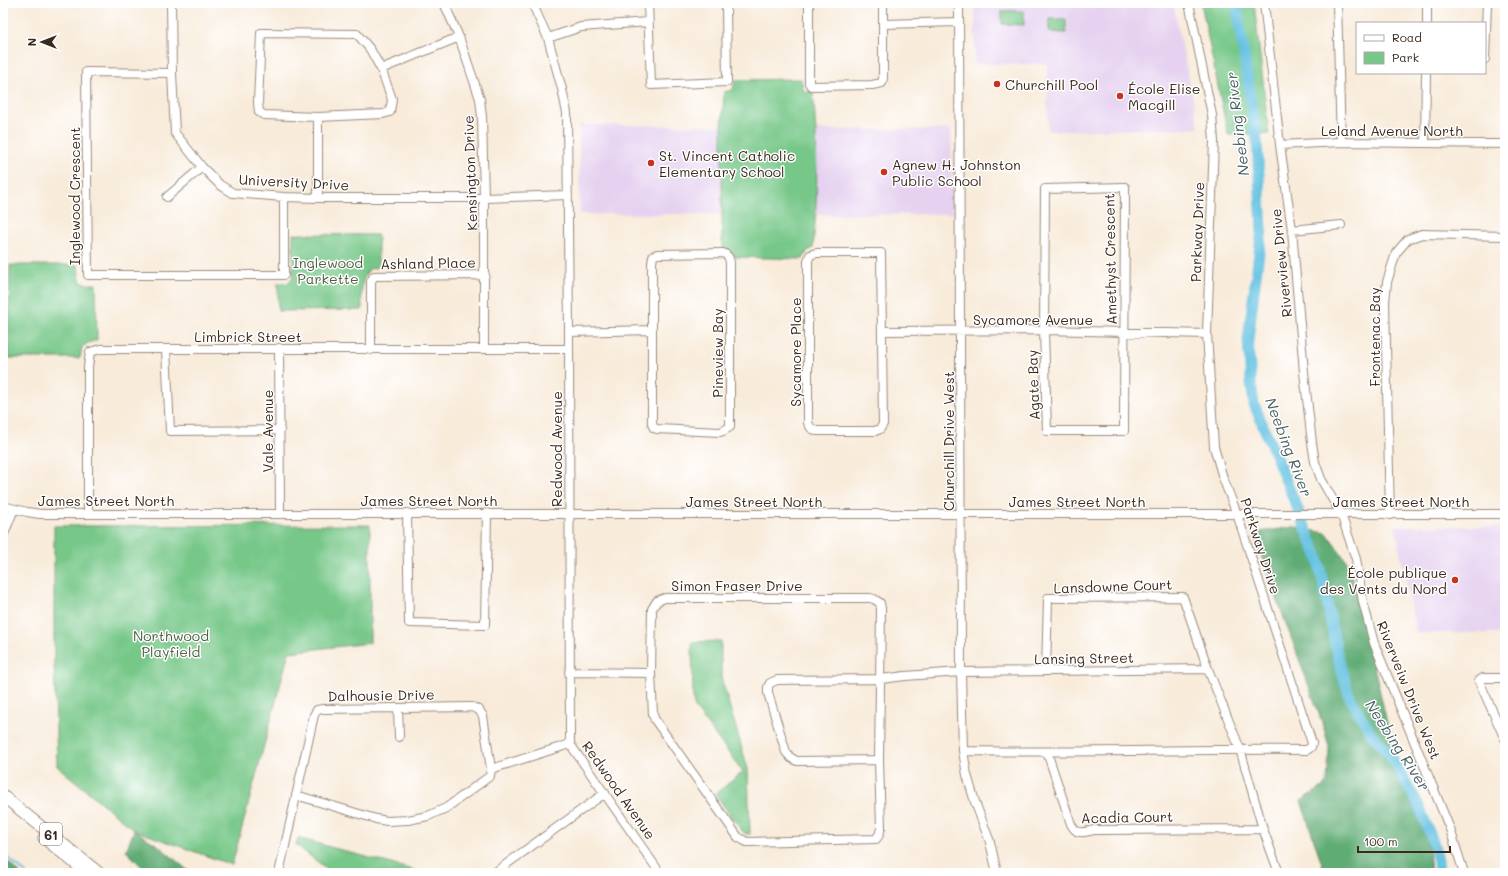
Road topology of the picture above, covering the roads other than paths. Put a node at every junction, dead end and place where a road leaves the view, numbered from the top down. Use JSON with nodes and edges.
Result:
{"nodes":[{"id":1,"x":172,"y":3,"type":"edge"},
{"id":2,"x":444,"y":3,"type":"edge"},
{"id":3,"x":532,"y":3,"type":"edge"},
{"id":4,"x":648,"y":3,"type":"edge"},
{"id":5,"x":726,"y":3,"type":"edge"},
{"id":6,"x":809,"y":3,"type":"edge"},
{"id":7,"x":883,"y":3,"type":"edge"},
{"id":8,"x":960,"y":3,"type":"edge"},
{"id":9,"x":1189,"y":3,"type":"edge"},
{"id":10,"x":1264,"y":3,"type":"edge"},
{"id":11,"x":1337,"y":3,"type":"edge"},
{"id":12,"x":1427,"y":3,"type":"edge"},
{"id":13,"x":1487,"y":3,"type":"edge"},
{"id":14,"x":648,"y":22,"type":"junction"},
{"id":15,"x":959,"y":22,"type":"junction"},
{"id":16,"x":1427,"y":22,"type":"edge"},
{"id":17,"x":883,"y":24,"type":"junction"},
{"id":18,"x":1486,"y":31,"type":"edge"},
{"id":19,"x":459,"y":37,"type":"junction"},
{"id":20,"x":548,"y":38,"type":"junction"},
{"id":21,"x":381,"y":69,"type":"junction"},
{"id":22,"x":172,"y":73,"type":"junction"},
{"id":23,"x":1426,"y":74,"type":"edge"},
{"id":24,"x":318,"y":117,"type":"junction"},
{"id":25,"x":1341,"y":142,"type":"junction"},
{"id":26,"x":1425,"y":142,"type":"junction"},
{"id":27,"x":1505,"y":144,"type":"edge"},
{"id":28,"x":1280,"y":145,"type":"junction"},
{"id":29,"x":202,"y":167,"type":"junction"},
{"id":30,"x":568,"y":195,"type":"junction"},
{"id":31,"x":168,"y":197,"type":"dead end"},
{"id":32,"x":284,"y":197,"type":"junction"},
{"id":33,"x":318,"y":198,"type":"junction"},
{"id":34,"x":484,"y":198,"type":"junction"},
{"id":35,"x":1341,"y":225,"type":"dead end"},
{"id":36,"x":1292,"y":230,"type":"junction"},
{"id":37,"x":1505,"y":236,"type":"edge"},
{"id":38,"x":485,"y":275,"type":"junction"},
{"id":39,"x":652,"y":330,"type":"junction"},
{"id":40,"x":1044,"y":330,"type":"junction"},
{"id":41,"x":883,"y":331,"type":"junction"},
{"id":42,"x":961,"y":331,"type":"junction"},
{"id":43,"x":569,"y":332,"type":"junction"},
{"id":44,"x":1124,"y":333,"type":"junction"},
{"id":45,"x":1207,"y":334,"type":"junction"},
{"id":46,"x":279,"y":348,"type":"junction"},
{"id":47,"x":166,"y":349,"type":"junction"},
{"id":48,"x":484,"y":349,"type":"junction"},
{"id":49,"x":569,"y":349,"type":"junction"},
{"id":50,"x":371,"y":350,"type":"junction"},
{"id":51,"x":280,"y":430,"type":"junction"},
{"id":52,"x":3,"y":506,"type":"edge"},
{"id":53,"x":14,"y":509,"type":"junction"},
{"id":54,"x":407,"y":513,"type":"junction"},
{"id":55,"x":487,"y":513,"type":"junction"},
{"id":56,"x":569,"y":513,"type":"junction"},
{"id":57,"x":88,"y":514,"type":"junction"},
{"id":58,"x":280,"y":514,"type":"junction"},
{"id":59,"x":1237,"y":514,"type":"junction"},
{"id":60,"x":1341,"y":514,"type":"junction"},
{"id":61,"x":1390,"y":514,"type":"junction"},
{"id":62,"x":1505,"y":514,"type":"edge"},
{"id":63,"x":961,"y":515,"type":"junction"},
{"id":64,"x":3,"y":536,"type":"edge"},
{"id":65,"x":1208,"y":669,"type":"junction"},
{"id":66,"x":1046,"y":671,"type":"junction"},
{"id":67,"x":569,"y":672,"type":"junction"},
{"id":68,"x":961,"y":672,"type":"junction"},
{"id":69,"x":651,"y":673,"type":"junction"},
{"id":70,"x":1505,"y":678,"type":"edge"},
{"id":71,"x":880,"y":680,"type":"junction"},
{"id":72,"x":398,"y":708,"type":"junction"},
{"id":73,"x":399,"y":737,"type":"dead end"},
{"id":74,"x":1505,"y":739,"type":"edge"},
{"id":75,"x":570,"y":744,"type":"junction"},
{"id":76,"x":1240,"y":749,"type":"junction"},
{"id":77,"x":963,"y":751,"type":"junction"},
{"id":78,"x":1047,"y":752,"type":"junction"},
{"id":79,"x":879,"y":760,"type":"junction"},
{"id":80,"x":491,"y":769,"type":"junction"},
{"id":81,"x":605,"y":793,"type":"junction"},
{"id":82,"x":296,"y":795,"type":"junction"},
{"id":83,"x":3,"y":796,"type":"edge"},
{"id":84,"x":3,"y":805,"type":"edge"},
{"id":85,"x":1263,"y":829,"type":"junction"},
{"id":86,"x":87,"y":873,"type":"edge"},
{"id":87,"x":99,"y":873,"type":"edge"},
{"id":88,"x":279,"y":873,"type":"edge"},
{"id":89,"x":494,"y":873,"type":"edge"},
{"id":90,"x":660,"y":873,"type":"edge"},
{"id":91,"x":997,"y":873,"type":"edge"},
{"id":92,"x":1279,"y":873,"type":"edge"},
{"id":93,"x":1464,"y":873,"type":"edge"}],
"edges":[{"from":1,"to":22,"type":"street","name":"University Drive"},
{"from":2,"to":19,"type":"street","name":"Kensington Drive"},
{"from":3,"to":20,"type":"street","name":"Redwood Avenue"},
{"from":4,"to":14,"type":"street"},
{"from":5,"to":14,"type":"street"},
{"from":6,"to":17,"type":"street"},
{"from":7,"to":17,"type":"street"},
{"from":8,"to":15,"type":"street","name":"Churchill Drive West"},
{"from":9,"to":45,"type":"street","name":"Parkway Drive"},
{"from":10,"to":28,"type":"street","name":"Riverview Drive"},
{"from":11,"to":25,"type":"street"},
{"from":12,"to":16,"type":"street"},
{"from":13,"to":18,"type":"street"},
{"from":14,"to":20,"type":"street"},
{"from":15,"to":17,"type":"street"},
{"from":15,"to":42,"type":"street","name":"Churchill Drive West"},
{"from":19,"to":21,"type":"street"},
{"from":19,"to":34,"type":"street","name":"Kensington Drive"},
{"from":20,"to":30,"type":"street","name":"Redwood Avenue"},
{"from":21,"to":24,"type":"street"},
{"from":21,"to":24,"type":"street"},
{"from":22,"to":29,"type":"street","name":"University Drive"},
{"from":22,"to":32,"type":"street","name":"Inglewood Crescent"},
{"from":23,"to":26,"type":"street"},
{"from":24,"to":33,"type":"street"},
{"from":25,"to":26,"type":"street","name":"Leland Avenue North"},
{"from":25,"to":28,"type":"street","name":"Leland Avenue North"},
{"from":26,"to":27,"type":"street","name":"Leland Avenue North"},
{"from":28,"to":36,"type":"street","name":"Riverview Drive"},
{"from":29,"to":31,"type":"street"},
{"from":29,"to":32,"type":"street","name":"University Drive"},
{"from":30,"to":34,"type":"street","name":"University Drive"},
{"from":30,"to":43,"type":"street","name":"Redwood Avenue"},
{"from":32,"to":33,"type":"street","name":"University Drive"},
{"from":33,"to":34,"type":"street","name":"University Drive"},
{"from":34,"to":38,"type":"street","name":"Kensington Drive"},
{"from":35,"to":36,"type":"street"},
{"from":36,"to":60,"type":"street","name":"Riverview Drive"},
{"from":37,"to":61,"type":"street","name":"Frontenac Bay"},
{"from":38,"to":48,"type":"street","name":"Kensington Drive"},
{"from":38,"to":50,"type":"street","name":"Ashland Place"},
{"from":39,"to":39,"type":"street","name":"Pineview Bay"},
{"from":39,"to":43,"type":"street"},
{"from":40,"to":42,"type":"street","name":"Sycamore Avenue"},
{"from":40,"to":44,"type":"street","name":"Sycamore Avenue"},
{"from":40,"to":44,"type":"street","name":"Agate Bay"},
{"from":40,"to":44,"type":"street","name":"Amethyst Crescent"},
{"from":41,"to":41,"type":"street","name":"Sycamore Place"},
{"from":41,"to":42,"type":"street","name":"Sycamore Avenue"},
{"from":42,"to":63,"type":"street","name":"Churchill Drive West"},
{"from":43,"to":49,"type":"street","name":"Redwood Avenue"},
{"from":44,"to":45,"type":"street","name":"Sycamore Avenue"},
{"from":45,"to":59,"type":"street","name":"Parkway Drive"},
{"from":46,"to":47,"type":"street","name":"Limbrick Street"},
{"from":46,"to":50,"type":"street","name":"Limbrick Street"},
{"from":46,"to":51,"type":"street","name":"Vale Avenue"},
{"from":47,"to":51,"type":"street"},
{"from":47,"to":57,"type":"street","name":"Limbrick Street"},
{"from":48,"to":49,"type":"street","name":"Limbrick Street"},
{"from":48,"to":50,"type":"street","name":"Limbrick Street"},
{"from":49,"to":56,"type":"street","name":"Redwood Avenue"},
{"from":51,"to":58,"type":"street","name":"Vale Avenue"},
{"from":52,"to":53,"type":"street","name":"James Street North"},
{"from":53,"to":57,"type":"street","name":"James Street North"},
{"from":53,"to":64,"type":"street"},
{"from":54,"to":55,"type":"street","name":"James Street North"},
{"from":54,"to":55,"type":"street"},
{"from":54,"to":58,"type":"street","name":"James Street North"},
{"from":55,"to":56,"type":"street","name":"James Street North"},
{"from":56,"to":63,"type":"street","name":"James Street North"},
{"from":56,"to":67,"type":"street","name":"Redwood Avenue"},
{"from":57,"to":58,"type":"street","name":"James Street North"},
{"from":59,"to":60,"type":"street","name":"James Street North"},
{"from":59,"to":63,"type":"street","name":"James Street North"},
{"from":59,"to":76,"type":"street","name":"Parkway Drive"},
{"from":60,"to":61,"type":"street","name":"James Street North"},
{"from":60,"to":93,"type":"street","name":"Riverveiw Drive West"},
{"from":61,"to":62,"type":"street","name":"James Street North"},
{"from":63,"to":68,"type":"street","name":"Churchill Drive West"},
{"from":65,"to":66,"type":"street","name":"Lansing Street"},
{"from":65,"to":66,"type":"street","name":"Lansdowne Court"},
{"from":65,"to":76,"type":"street","name":"Lansdowne Court"},
{"from":66,"to":68,"type":"street","name":"Lansing Street"},
{"from":67,"to":69,"type":"street"},
{"from":67,"to":75,"type":"street","name":"Redwood Avenue"},
{"from":68,"to":71,"type":"street","name":"Lansing Street"},
{"from":68,"to":77,"type":"street","name":"Churchill Drive West"},
{"from":69,"to":71,"type":"street","name":"Simon Fraser Drive"},
{"from":69,"to":79,"type":"street","name":"Simon Fraser Drive"},
{"from":70,"to":74,"type":"street"},
{"from":71,"to":79,"type":"street","name":"Simon Fraser Drive"},
{"from":71,"to":79,"type":"street","name":"Lansing Street"},
{"from":72,"to":73,"type":"street"},
{"from":72,"to":80,"type":"street","name":"Dalhousie Drive"},
{"from":72,"to":82,"type":"street","name":"Dalhousie Drive"},
{"from":75,"to":80,"type":"street"},
{"from":75,"to":81,"type":"street","name":"Redwood Avenue"},
{"from":76,"to":78,"type":"street","name":"Parkway Drive"},
{"from":76,"to":85,"type":"street","name":"Lansdowne Court"},
{"from":77,"to":78,"type":"street","name":"Parkway Drive"},
{"from":77,"to":91,"type":"street","name":"Churchill Drive West"},
{"from":78,"to":85,"type":"street","name":"Acadia Court"},
{"from":80,"to":82,"type":"street"},
{"from":81,"to":89,"type":"street"},
{"from":81,"to":90,"type":"street","name":"Redwood Avenue"},
{"from":82,"to":88,"type":"street","name":"Dalhousie Drive"},
{"from":83,"to":87,"type":"highway","number":"61"},
{"from":84,"to":86,"type":"highway","number":"61"},
{"from":85,"to":92,"type":"street","name":"Lansdowne Court"}]}
